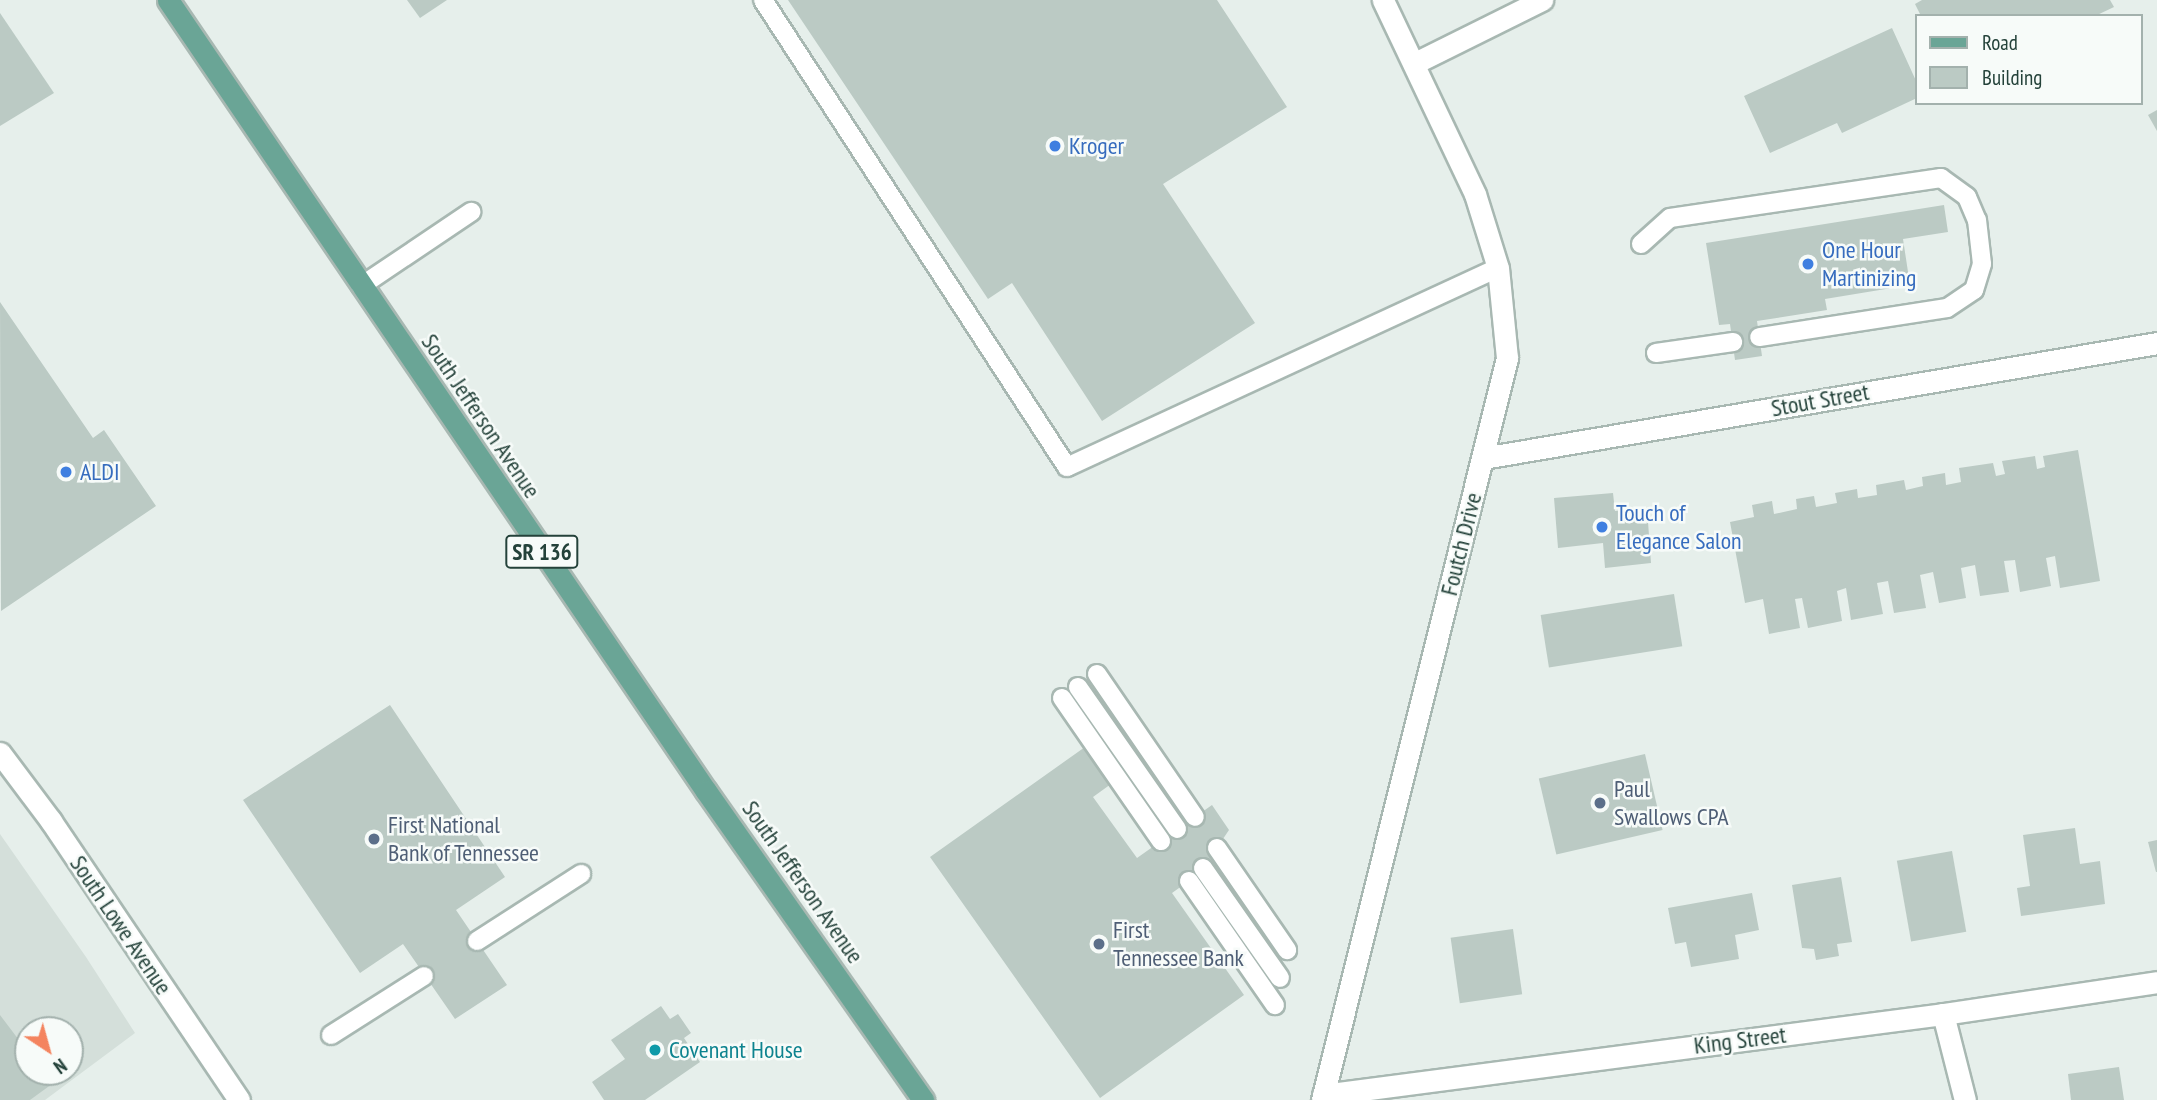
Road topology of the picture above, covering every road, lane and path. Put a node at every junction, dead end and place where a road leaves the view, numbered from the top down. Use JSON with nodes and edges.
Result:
{"nodes":[{"id":1,"x":168,"y":0,"type":"edge"},
{"id":2,"x":763,"y":0,"type":"edge"},
{"id":3,"x":1383,"y":0,"type":"edge"},
{"id":4,"x":1542,"y":0,"type":"edge"},
{"id":5,"x":1415,"y":63,"type":"junction"},
{"id":6,"x":471,"y":212,"type":"dead end"},
{"id":7,"x":1641,"y":244,"type":"dead end"},
{"id":8,"x":1498,"y":268,"type":"junction"},
{"id":9,"x":361,"y":286,"type":"junction"},
{"id":10,"x":1759,"y":337,"type":"dead end"},
{"id":11,"x":1733,"y":342,"type":"dead end"},
{"id":12,"x":2157,"y":344,"type":"edge"},
{"id":13,"x":1656,"y":353,"type":"dead end"},
{"id":14,"x":1483,"y":458,"type":"junction"},
{"id":15,"x":1097,"y":674,"type":"dead end"},
{"id":16,"x":1078,"y":687,"type":"dead end"},
{"id":17,"x":1062,"y":698,"type":"dead end"},
{"id":18,"x":0,"y":753,"type":"edge"},
{"id":19,"x":1195,"y":817,"type":"dead end"},
{"id":20,"x":1177,"y":830,"type":"dead end"},
{"id":21,"x":1161,"y":841,"type":"dead end"},
{"id":22,"x":1217,"y":848,"type":"dead end"},
{"id":23,"x":1203,"y":868,"type":"dead end"},
{"id":24,"x":581,"y":874,"type":"dead end"},
{"id":25,"x":1189,"y":881,"type":"dead end"},
{"id":26,"x":477,"y":941,"type":"dead end"},
{"id":27,"x":1287,"y":950,"type":"dead end"},
{"id":28,"x":424,"y":976,"type":"dead end"},
{"id":29,"x":1280,"y":978,"type":"dead end"},
{"id":30,"x":2157,"y":982,"type":"edge"},
{"id":31,"x":1275,"y":1005,"type":"dead end"},
{"id":32,"x":1943,"y":1014,"type":"junction"},
{"id":33,"x":331,"y":1035,"type":"dead end"},
{"id":34,"x":1322,"y":1097,"type":"edge"},
{"id":35,"x":239,"y":1100,"type":"edge"},
{"id":36,"x":923,"y":1100,"type":"edge"},
{"id":37,"x":1965,"y":1100,"type":"edge"}],
"edges":[{"from":1,"to":9,"type":"main road","name":"South Jefferson Avenue","number":"SR 136"},
{"from":2,"to":8,"type":"lane"},
{"from":3,"to":5,"type":"street","name":"Foutch Drive"},
{"from":4,"to":5,"type":"street"},
{"from":5,"to":8,"type":"street","name":"Foutch Drive"},
{"from":6,"to":9,"type":"lane"},
{"from":7,"to":10,"type":"lane"},
{"from":8,"to":14,"type":"street","name":"Foutch Drive"},
{"from":9,"to":36,"type":"main road","name":"South Jefferson Avenue","number":"SR 136"},
{"from":11,"to":13,"type":"lane"},
{"from":12,"to":14,"type":"street","name":"Stout Street"},
{"from":14,"to":34,"type":"street","name":"Foutch Drive"},
{"from":15,"to":19,"type":"lane"},
{"from":16,"to":20,"type":"lane"},
{"from":17,"to":21,"type":"lane"},
{"from":18,"to":35,"type":"street","name":"South Lowe Avenue"},
{"from":22,"to":27,"type":"lane"},
{"from":23,"to":29,"type":"lane"},
{"from":24,"to":26,"type":"lane"},
{"from":25,"to":31,"type":"lane"},
{"from":28,"to":33,"type":"lane"},
{"from":30,"to":32,"type":"street","name":"King Street"},
{"from":32,"to":34,"type":"street","name":"King Street"},
{"from":32,"to":37,"type":"street"}]}
